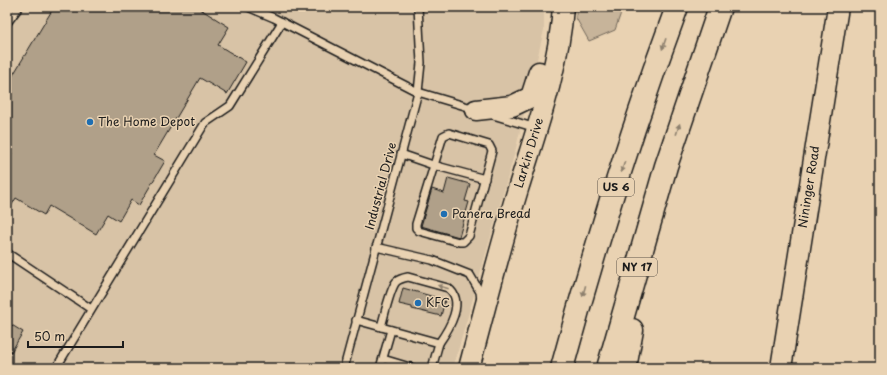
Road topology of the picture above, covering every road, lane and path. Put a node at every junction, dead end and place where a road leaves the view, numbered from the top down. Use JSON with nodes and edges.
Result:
{"nodes":[{"id":1,"x":19,"y":7,"type":"edge"},
{"id":2,"x":248,"y":7,"type":"edge"},
{"id":3,"x":418,"y":7,"type":"edge"},
{"id":4,"x":550,"y":7,"type":"edge"},
{"id":5,"x":563,"y":7,"type":"edge"},
{"id":6,"x":677,"y":7,"type":"edge"},
{"id":7,"x":720,"y":7,"type":"edge"},
{"id":8,"x":838,"y":7,"type":"edge"},
{"id":9,"x":282,"y":22,"type":"junction"},
{"id":10,"x":7,"y":23,"type":"edge"},
{"id":11,"x":418,"y":92,"type":"junction"},
{"id":12,"x":476,"y":110,"type":"junction"},
{"id":13,"x":536,"y":128,"type":"junction"},
{"id":14,"x":401,"y":154,"type":"junction"},
{"id":15,"x":433,"y":165,"type":"junction"},
{"id":16,"x":666,"y":166,"type":"junction"},
{"id":17,"x":485,"y":179,"type":"junction"},
{"id":18,"x":376,"y":247,"type":"junction"},
{"id":19,"x":7,"y":252,"type":"edge"},
{"id":20,"x":91,"y":309,"type":"junction"},
{"id":21,"x":483,"y":314,"type":"junction"},
{"id":22,"x":356,"y":320,"type":"junction"},
{"id":23,"x":381,"y":327,"type":"junction"},
{"id":24,"x":391,"y":330,"type":"junction"},
{"id":25,"x":439,"y":343,"type":"junction"},
{"id":26,"x":383,"y":359,"type":"junction"},
{"id":27,"x":56,"y":368,"type":"edge"},
{"id":28,"x":344,"y":368,"type":"edge"},
{"id":29,"x":380,"y":368,"type":"edge"},
{"id":30,"x":413,"y":368,"type":"edge"},
{"id":31,"x":432,"y":368,"type":"edge"},
{"id":32,"x":469,"y":368,"type":"edge"},
{"id":33,"x":562,"y":368,"type":"edge"},
{"id":34,"x":608,"y":368,"type":"edge"},
{"id":35,"x":625,"y":368,"type":"edge"},
{"id":36,"x":781,"y":368,"type":"edge"}],
"edges":[{"from":1,"to":10,"type":"lane"},
{"from":2,"to":9,"type":"lane"},
{"from":3,"to":11,"type":"lane","name":"Industrial Drive"},
{"from":4,"to":12,"type":"street"},
{"from":5,"to":13,"type":"street","name":"Larkin Drive"},
{"from":6,"to":33,"type":"highway","number":"US 6","one_way":true},
{"from":16,"to":7,"type":"highway","one_way":true},
{"from":8,"to":36,"type":"street","name":"Nininger Road"},
{"from":9,"to":11,"type":"lane"},
{"from":9,"to":20,"type":"lane"},
{"from":11,"to":12,"type":"lane"},
{"from":11,"to":14,"type":"lane","name":"Industrial Drive"},
{"from":12,"to":13,"type":"lane"},
{"from":13,"to":21,"type":"street","name":"Larkin Drive"},
{"from":14,"to":15,"type":"lane"},
{"from":14,"to":18,"type":"lane","name":"Industrial Drive"},
{"from":15,"to":17,"type":"lane"},
{"from":15,"to":17,"type":"lane"},
{"from":15,"to":17,"type":"lane"},
{"from":16,"to":34,"type":"highway","number":"NY 17"},
{"from":16,"to":35,"type":"highway"},
{"from":18,"to":21,"type":"lane"},
{"from":18,"to":22,"type":"lane","name":"Industrial Drive"},
{"from":19,"to":20,"type":"lane"},
{"from":20,"to":27,"type":"lane"},
{"from":21,"to":32,"type":"street","name":"Larkin Drive"},
{"from":22,"to":23,"type":"lane"},
{"from":22,"to":28,"type":"lane","name":"Industrial Drive"},
{"from":23,"to":24,"type":"lane"},
{"from":25,"to":23,"type":"lane","one_way":true},
{"from":24,"to":25,"type":"lane"},
{"from":24,"to":26,"type":"lane"},
{"from":25,"to":31,"type":"lane"},
{"from":26,"to":29,"type":"lane"},
{"from":26,"to":30,"type":"lane"}]}
